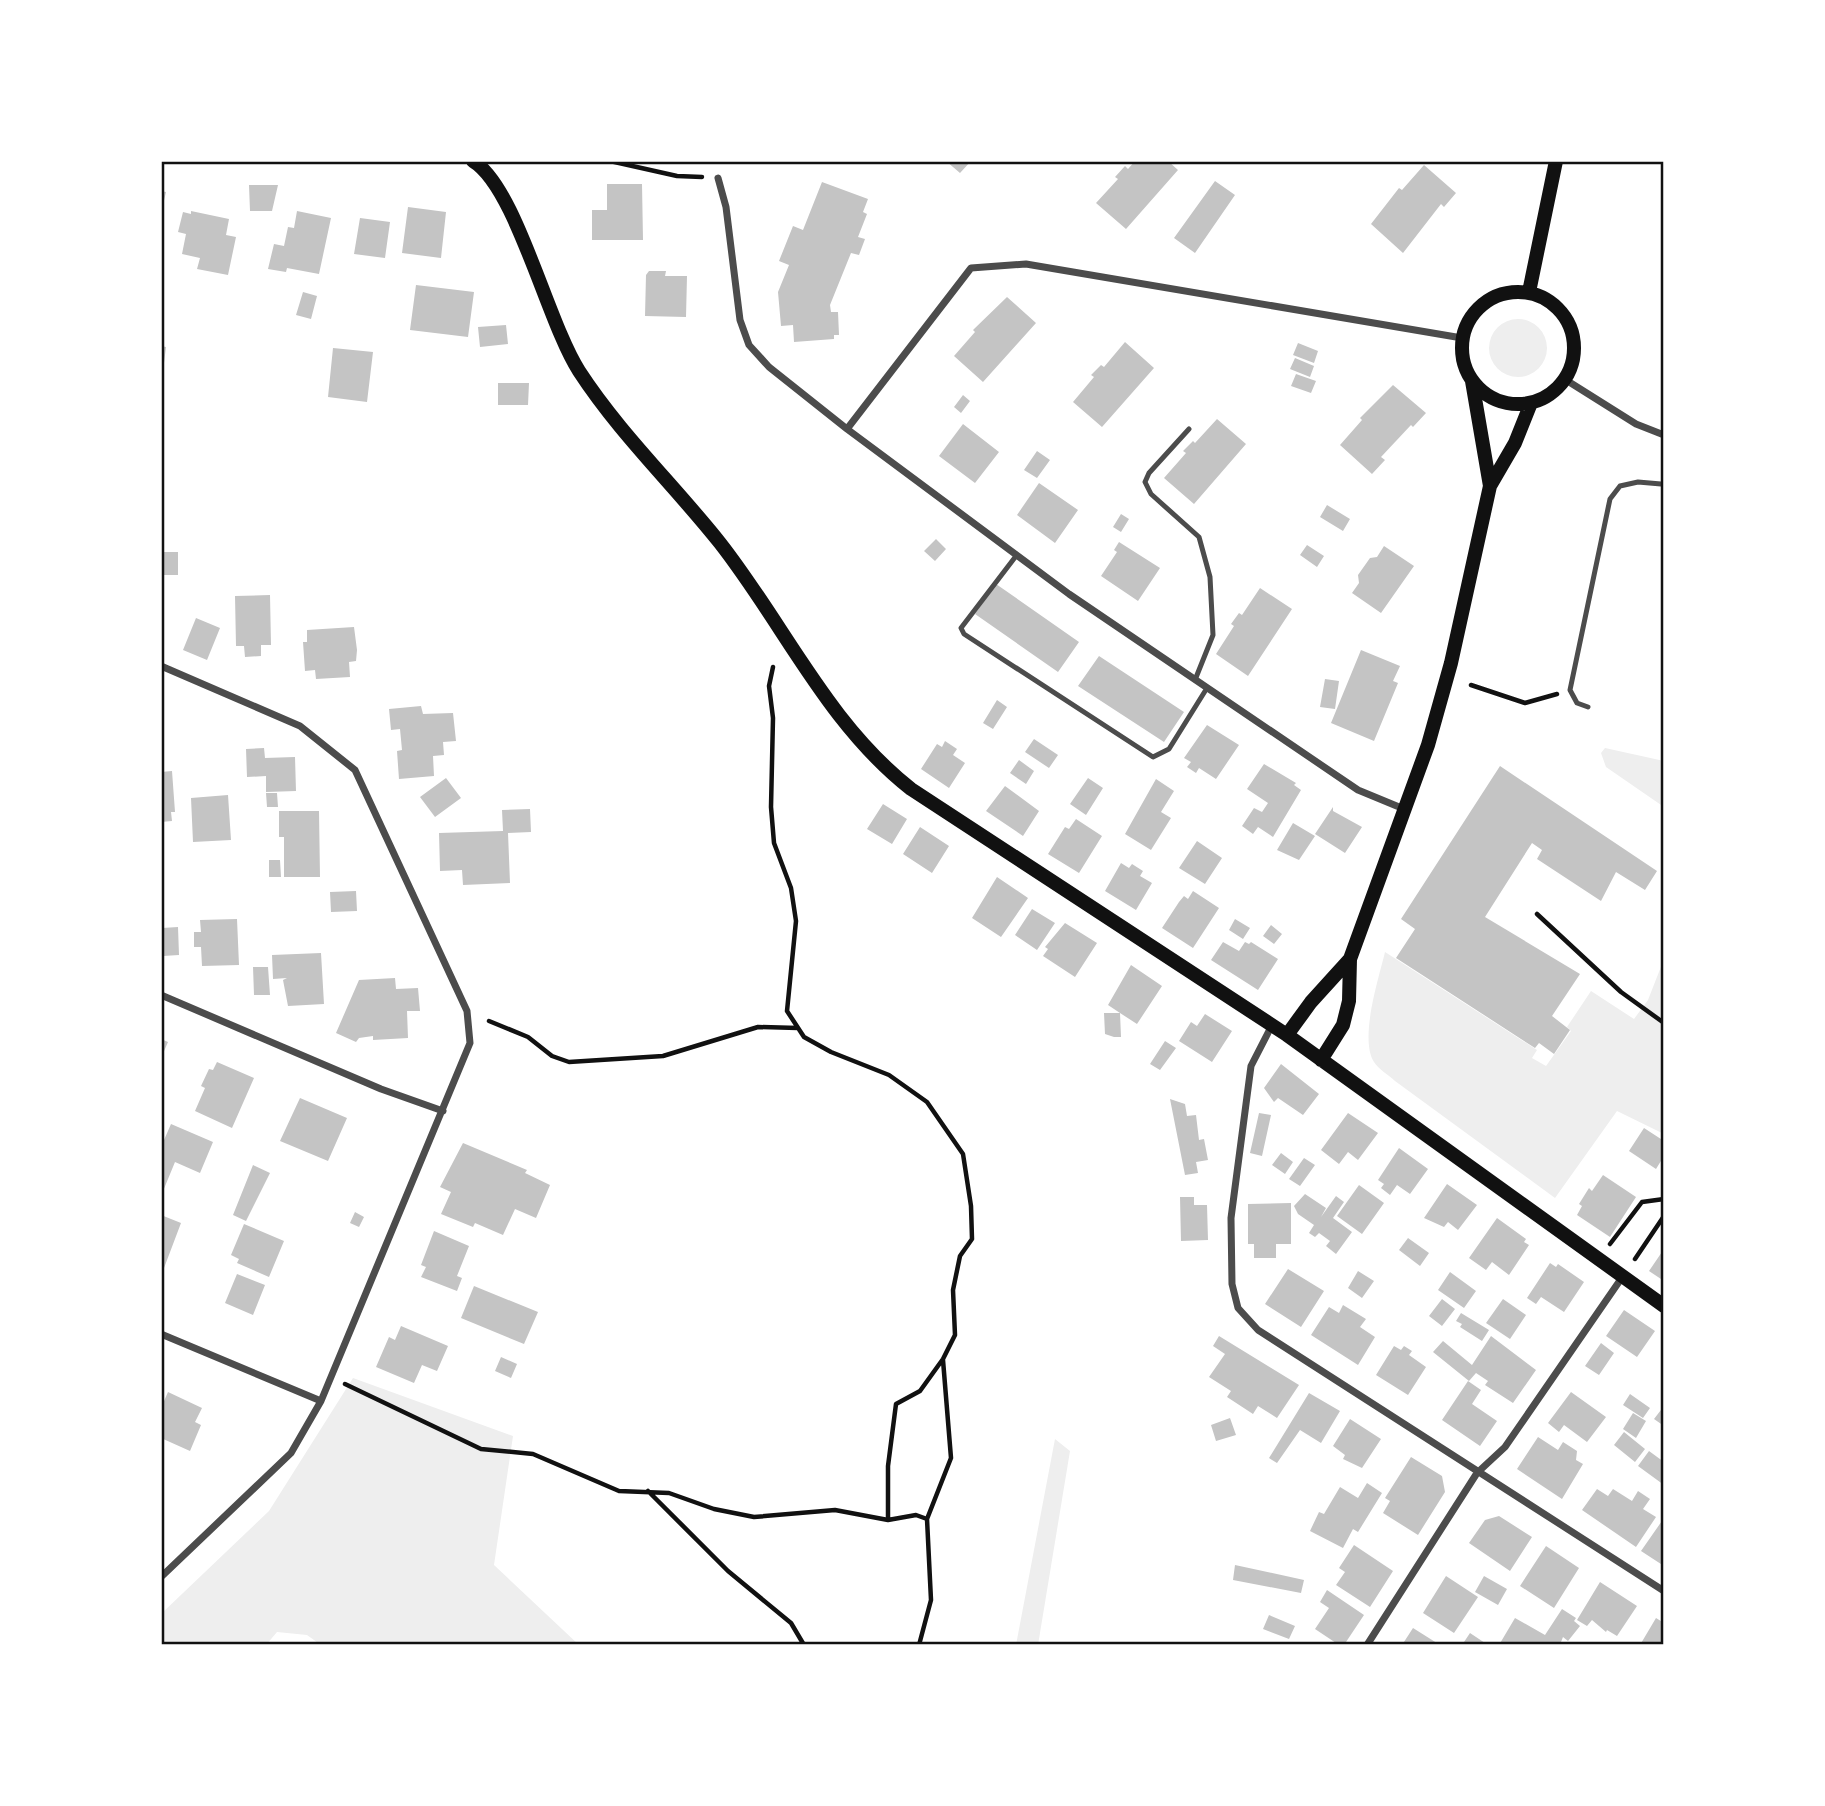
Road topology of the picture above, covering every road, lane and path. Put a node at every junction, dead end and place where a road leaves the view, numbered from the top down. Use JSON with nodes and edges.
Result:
{"nodes":[{"id":1,"x":473,"y":161,"type":"edge"},
{"id":2,"x":610,"y":161,"type":"edge"},
{"id":3,"x":1556,"y":161,"type":"edge"},
{"id":4,"x":718,"y":178,"type":"joint"},
{"id":5,"x":1529,"y":292,"type":"junction"},
{"id":6,"x":1462,"y":338,"type":"junction"},
{"id":7,"x":1566,"y":380,"type":"junction"},
{"id":8,"x":1472,"y":381,"type":"junction"},
{"id":9,"x":1531,"y":404,"type":"junction"},
{"id":10,"x":847,"y":429,"type":"junction"},
{"id":11,"x":1189,"y":429,"type":"dead end"},
{"id":12,"x":1664,"y":435,"type":"edge"},
{"id":13,"x":1661,"y":484,"type":"dead end"},
{"id":14,"x":1490,"y":486,"type":"junction"},
{"id":15,"x":1016,"y":556,"type":"junction"},
{"id":16,"x":161,"y":666,"type":"edge"},
{"id":17,"x":773,"y":667,"type":"dead end"},
{"id":18,"x":1195,"y":680,"type":"junction"},
{"id":19,"x":1471,"y":685,"type":"dead end"},
{"id":20,"x":1207,"y":688,"type":"junction"},
{"id":21,"x":1570,"y":690,"type":"junction"},
{"id":22,"x":1588,"y":707,"type":"dead end"},
{"id":23,"x":1405,"y":810,"type":"junction"},
{"id":24,"x":1537,"y":914,"type":"dead end"},
{"id":25,"x":1350,"y":959,"type":"junction"},
{"id":26,"x":161,"y":995,"type":"edge"},
{"id":27,"x":489,"y":1021,"type":"dead end"},
{"id":28,"x":1664,"y":1023,"type":"edge"},
{"id":29,"x":1272,"y":1025,"type":"junction"},
{"id":30,"x":799,"y":1028,"type":"junction"},
{"id":31,"x":1287,"y":1035,"type":"junction"},
{"id":32,"x":1321,"y":1060,"type":"junction"},
{"id":33,"x":443,"y":1111,"type":"junction"},
{"id":34,"x":1664,"y":1199,"type":"edge"},
{"id":35,"x":1664,"y":1216,"type":"edge"},
{"id":36,"x":1610,"y":1245,"type":"dead end"},
{"id":37,"x":1623,"y":1276,"type":"junction"},
{"id":38,"x":1664,"y":1307,"type":"edge"},
{"id":39,"x":161,"y":1334,"type":"edge"},
{"id":40,"x":943,"y":1359,"type":"junction"},
{"id":41,"x":331,"y":1378,"type":"junction"},
{"id":42,"x":321,"y":1401,"type":"junction"},
{"id":43,"x":1477,"y":1473,"type":"junction"},
{"id":44,"x":648,"y":1490,"type":"junction"},
{"id":45,"x":927,"y":1519,"type":"junction"},
{"id":46,"x":888,"y":1520,"type":"junction"},
{"id":47,"x":161,"y":1577,"type":"edge"},
{"id":48,"x":1664,"y":1591,"type":"edge"},
{"id":49,"x":804,"y":1645,"type":"edge"},
{"id":50,"x":919,"y":1645,"type":"edge"},
{"id":51,"x":1367,"y":1645,"type":"edge"}],
"edges":[{"from":1,"to":29,"type":"main road"},
{"from":2,"to":4,"type":"path"},
{"from":3,"to":5,"type":"main road"},
{"from":4,"to":10,"type":"street"},
{"from":5,"to":6,"type":"main road"},
{"from":5,"to":7,"type":"main road"},
{"from":6,"to":8,"type":"main road"},
{"from":6,"to":10,"type":"street"},
{"from":7,"to":9,"type":"main road"},
{"from":7,"to":12,"type":"street"},
{"from":8,"to":9,"type":"main road"},
{"from":8,"to":14,"type":"main road"},
{"from":9,"to":14,"type":"main road"},
{"from":10,"to":15,"type":"street"},
{"from":11,"to":18,"type":"lane"},
{"from":13,"to":21,"type":"lane"},
{"from":14,"to":23,"type":"main road"},
{"from":15,"to":18,"type":"street"},
{"from":15,"to":20,"type":"lane"},
{"from":16,"to":33,"type":"street"},
{"from":17,"to":30,"type":"path"},
{"from":18,"to":20,"type":"street"},
{"from":19,"to":21,"type":"path"},
{"from":20,"to":23,"type":"street"},
{"from":21,"to":22,"type":"lane"},
{"from":23,"to":25,"type":"main road"},
{"from":24,"to":28,"type":"path"},
{"from":25,"to":31,"type":"main road"},
{"from":25,"to":32,"type":"main road"},
{"from":26,"to":33,"type":"street"},
{"from":27,"to":30,"type":"path"},
{"from":29,"to":31,"type":"main road"},
{"from":29,"to":43,"type":"street"},
{"from":30,"to":40,"type":"path"},
{"from":31,"to":32,"type":"main road"},
{"from":32,"to":37,"type":"main road"},
{"from":33,"to":41,"type":"street"},
{"from":34,"to":36,"type":"path"},
{"from":35,"to":37,"type":"path"},
{"from":37,"to":38,"type":"main road"},
{"from":37,"to":43,"type":"street"},
{"from":39,"to":42,"type":"street"},
{"from":40,"to":45,"type":"path"},
{"from":40,"to":46,"type":"path"},
{"from":41,"to":42,"type":"street"},
{"from":41,"to":44,"type":"path"},
{"from":42,"to":47,"type":"street"},
{"from":43,"to":48,"type":"street"},
{"from":43,"to":51,"type":"street"},
{"from":44,"to":46,"type":"path"},
{"from":44,"to":49,"type":"path"},
{"from":45,"to":46,"type":"path"},
{"from":45,"to":50,"type":"path"}]}
